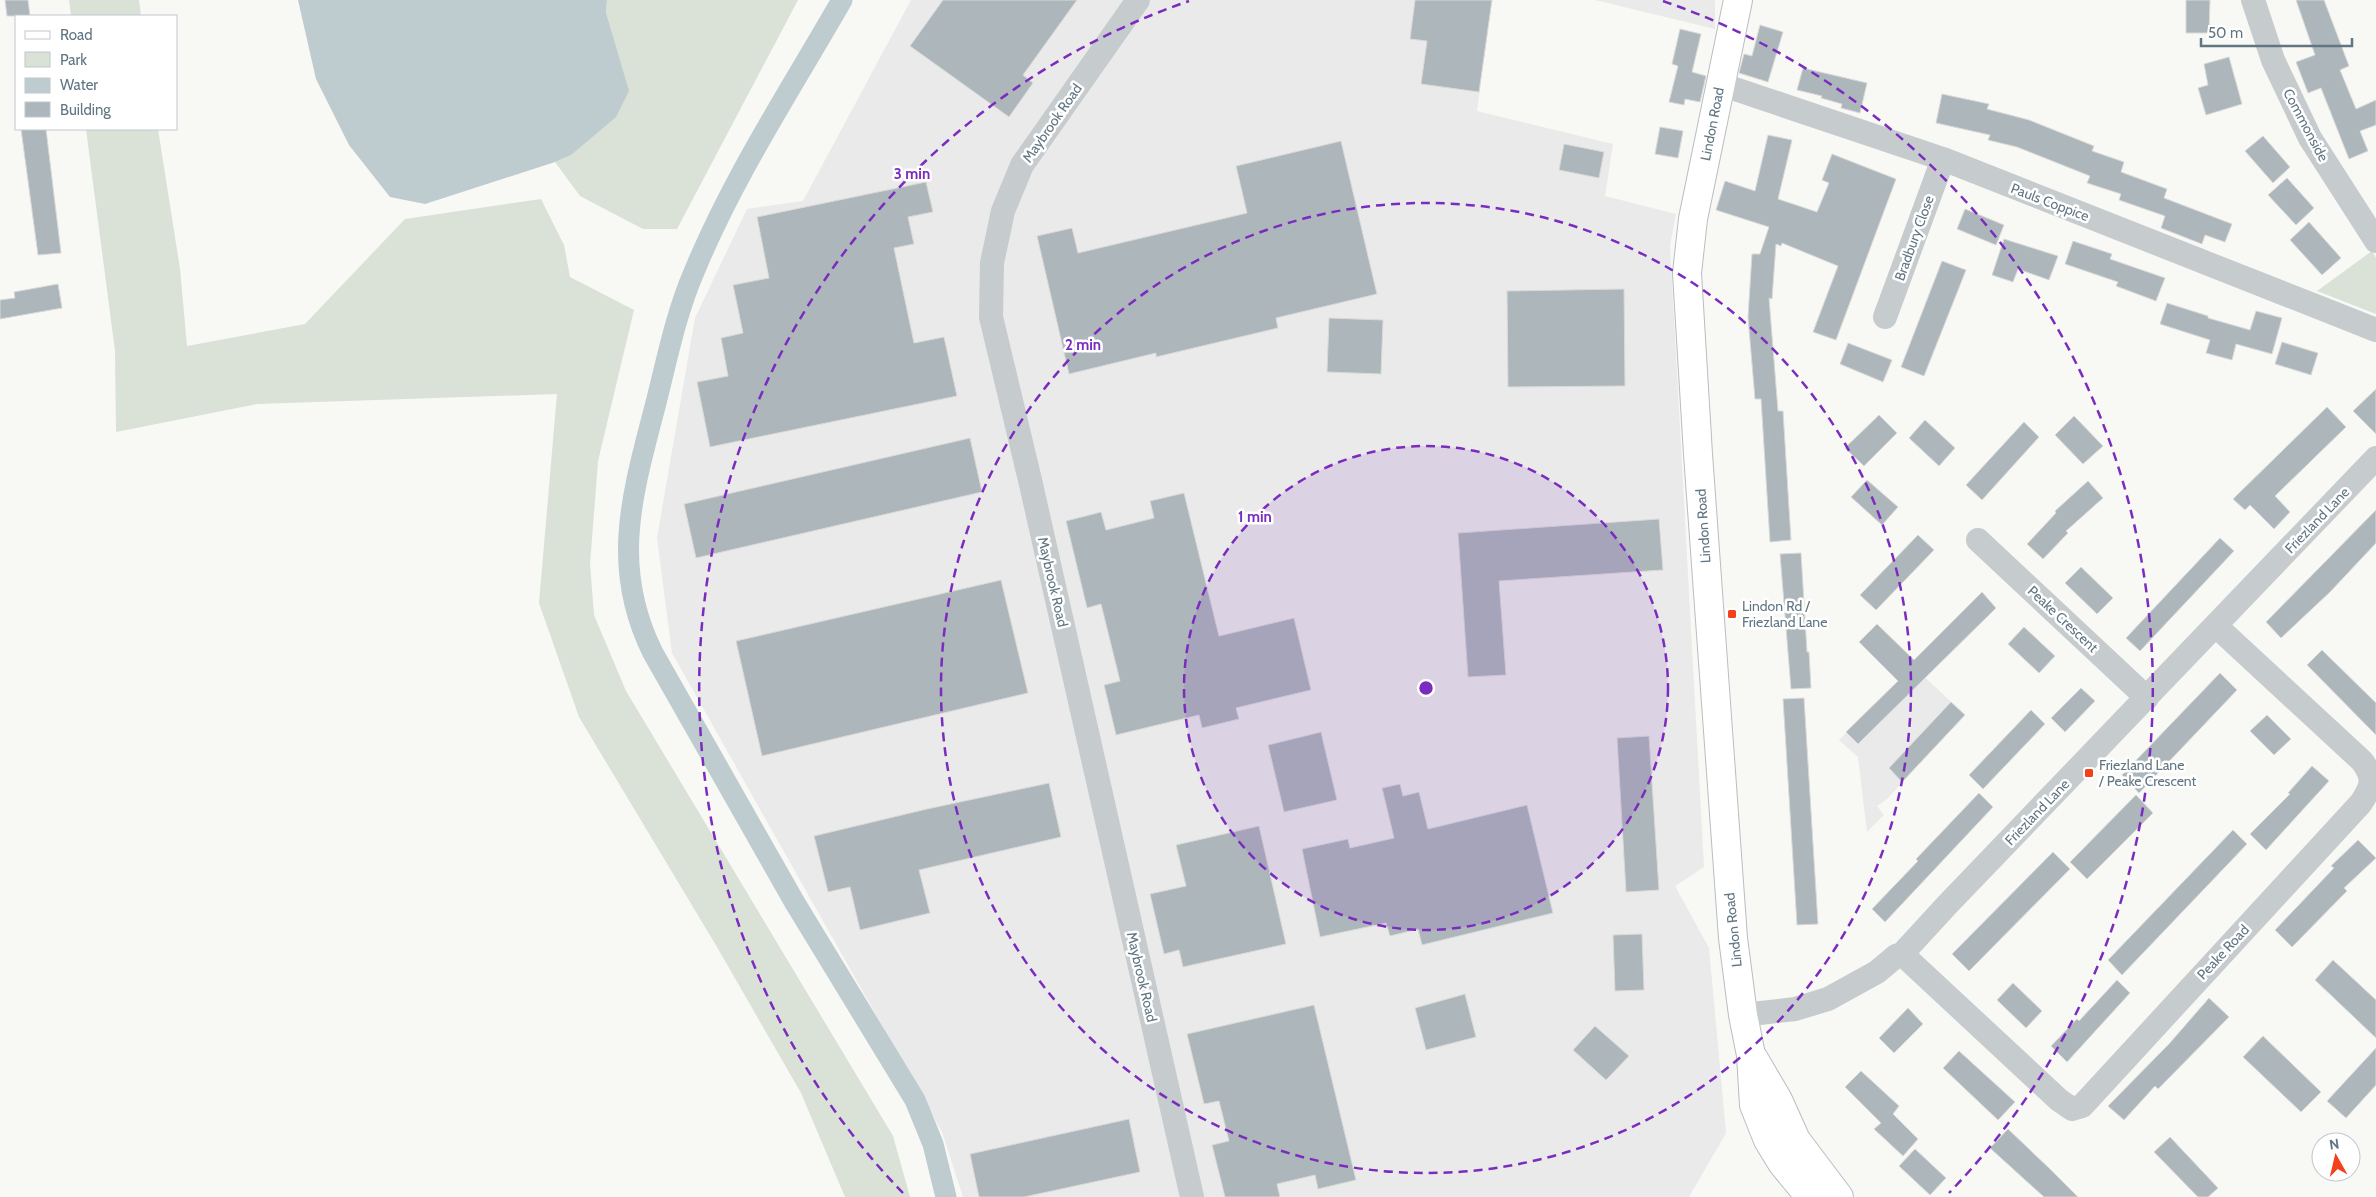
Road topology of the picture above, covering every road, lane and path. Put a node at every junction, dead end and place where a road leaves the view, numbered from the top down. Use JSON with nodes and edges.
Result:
{"nodes":[{"id":1,"x":1138,"y":0,"type":"edge"},
{"id":2,"x":1738,"y":0,"type":"edge"},
{"id":3,"x":2253,"y":0,"type":"edge"},
{"id":4,"x":1720,"y":84,"type":"junction"},
{"id":5,"x":1943,"y":159,"type":"junction"},
{"id":6,"x":2376,"y":241,"type":"edge"},
{"id":7,"x":1886,"y":318,"type":"dead end"},
{"id":8,"x":2376,"y":330,"type":"edge"},
{"id":9,"x":2376,"y":458,"type":"edge"},
{"id":10,"x":1978,"y":540,"type":"dead end"},
{"id":11,"x":2216,"y":626,"type":"junction"},
{"id":12,"x":2147,"y":698,"type":"junction"},
{"id":13,"x":1902,"y":954,"type":"junction"},
{"id":14,"x":1743,"y":1015,"type":"junction"},
{"id":15,"x":1806,"y":1189,"type":"edge"},
{"id":16,"x":1192,"y":1197,"type":"edge"},
{"id":17,"x":1839,"y":1197,"type":"edge"}],
"edges":[{"from":1,"to":16,"type":"street","name":"Maybrook Road"},
{"from":2,"to":4,"type":"main road","name":"Lindon Road"},
{"from":3,"to":6,"type":"street","name":"Commonside"},
{"from":4,"to":5,"type":"street","name":"Pauls Coppice"},
{"from":4,"to":14,"type":"main road","name":"Lindon Road"},
{"from":5,"to":7,"type":"street","name":"Bradbury Close"},
{"from":5,"to":8,"type":"street","name":"Pauls Coppice"},
{"from":9,"to":11,"type":"street","name":"Friezland Lane"},
{"from":10,"to":12,"type":"street","name":"Peake Crescent"},
{"from":11,"to":12,"type":"street","name":"Friezland Lane"},
{"from":11,"to":13,"type":"street","name":"Peake Road"},
{"from":12,"to":13,"type":"street","name":"Friezland Lane"},
{"from":13,"to":14,"type":"street","name":"Friezland Lane"},
{"from":14,"to":15,"type":"main road","name":"Lindon Road"},
{"from":15,"to":17,"type":"main road","name":"Lindon Road"}]}
